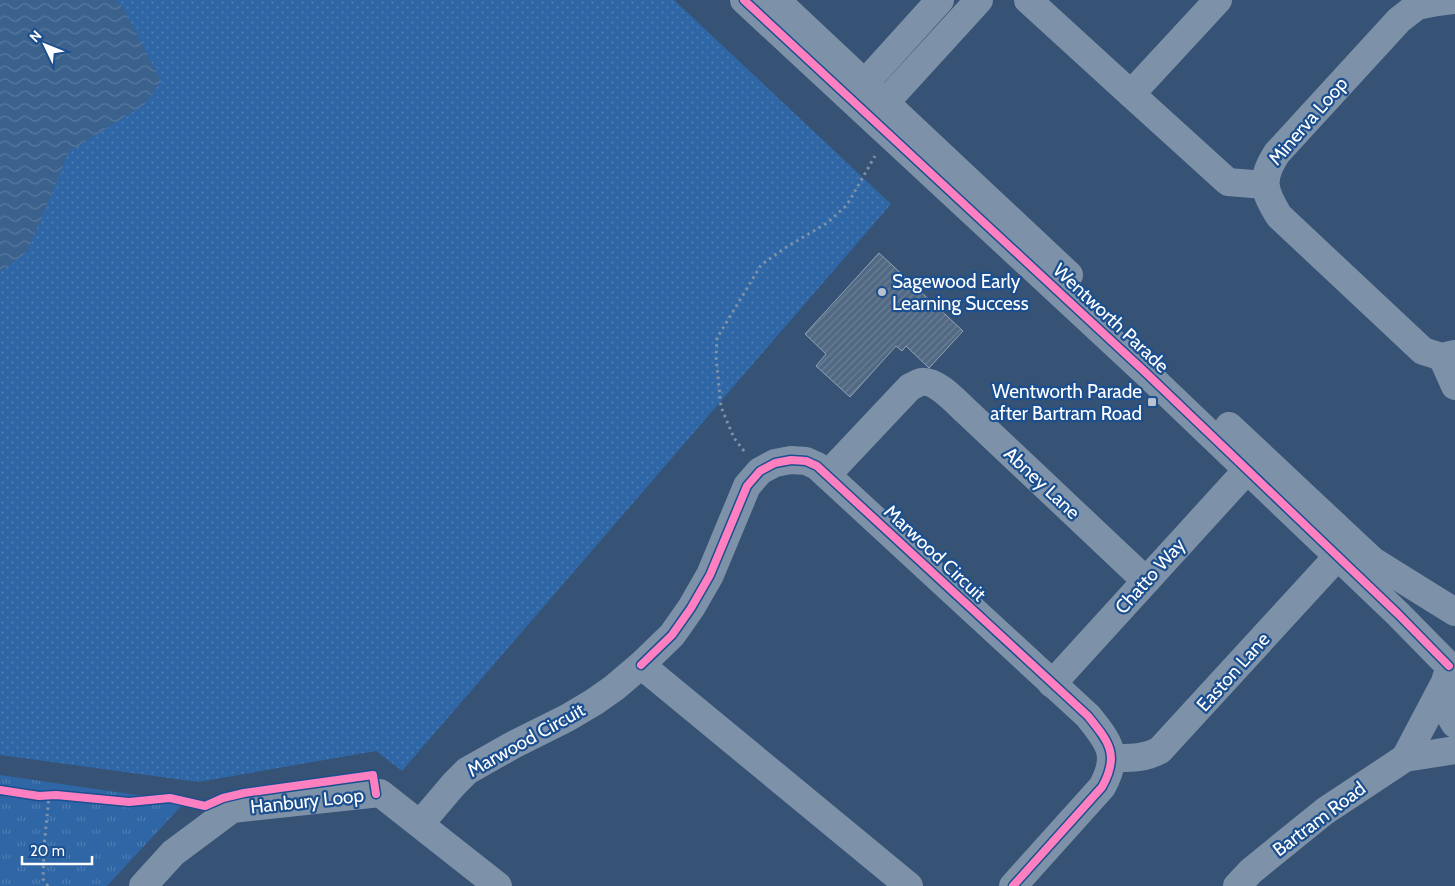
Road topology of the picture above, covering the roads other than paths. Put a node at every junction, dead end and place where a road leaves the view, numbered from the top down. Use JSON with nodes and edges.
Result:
{"nodes":[{"id":1,"x":744,"y":0,"type":"edge"},
{"id":2,"x":776,"y":0,"type":"edge"},
{"id":3,"x":940,"y":0,"type":"edge"},
{"id":4,"x":978,"y":0,"type":"edge"},
{"id":5,"x":1028,"y":0,"type":"edge"},
{"id":6,"x":1218,"y":0,"type":"edge"},
{"id":7,"x":1454,"y":0,"type":"edge"},
{"id":8,"x":857,"y":90,"type":"junction"},
{"id":9,"x":1131,"y":94,"type":"junction"},
{"id":10,"x":878,"y":110,"type":"junction"},
{"id":11,"x":1265,"y":185,"type":"junction"},
{"id":12,"x":1448,"y":356,"type":"edge"},
{"id":13,"x":1455,"y":386,"type":"edge"},
{"id":14,"x":1248,"y":469,"type":"junction"},
{"id":15,"x":827,"y":475,"type":"junction"},
{"id":16,"x":1338,"y":556,"type":"junction"},
{"id":17,"x":1146,"y":580,"type":"junction"},
{"id":18,"x":1455,"y":612,"type":"edge"},
{"id":19,"x":641,"y":665,"type":"junction"},
{"id":20,"x":1449,"y":669,"type":"edge"},
{"id":21,"x":1052,"y":684,"type":"junction"},
{"id":22,"x":1455,"y":724,"type":"edge"},
{"id":23,"x":1455,"y":750,"type":"edge"},
{"id":24,"x":1112,"y":758,"type":"junction"},
{"id":25,"x":1405,"y":758,"type":"junction"},
{"id":26,"x":420,"y":824,"type":"junction"},
{"id":27,"x":143,"y":886,"type":"edge"},
{"id":28,"x":498,"y":886,"type":"edge"},
{"id":29,"x":909,"y":886,"type":"edge"},
{"id":30,"x":1013,"y":886,"type":"edge"},
{"id":31,"x":1237,"y":886,"type":"edge"}],
"edges":[{"from":1,"to":8,"type":"street","name":"Wentworth Parade"},
{"from":2,"to":8,"type":"street","name":"Wentworth Parade"},
{"from":3,"to":8,"type":"street"},
{"from":4,"to":10,"type":"street"},
{"from":5,"to":9,"type":"street"},
{"from":6,"to":9,"type":"street"},
{"from":7,"to":11,"type":"street","name":"Minerva Loop"},
{"from":8,"to":10,"type":"street","name":"Wentworth Parade"},
{"from":9,"to":11,"type":"street"},
{"from":10,"to":14,"type":"street","name":"Wentworth Parade"},
{"from":10,"to":18,"type":"street","name":"Wentworth Parade"},
{"from":11,"to":12,"type":"street","name":"Minerva Loop"},
{"from":12,"to":13,"type":"street"},
{"from":14,"to":16,"type":"street","name":"Wentworth Parade"},
{"from":14,"to":17,"type":"street","name":"Chatto Way"},
{"from":15,"to":17,"type":"street","name":"Abney Lane"},
{"from":15,"to":19,"type":"street","name":"Marwood Circuit"},
{"from":15,"to":21,"type":"street","name":"Marwood Circuit"},
{"from":16,"to":20,"type":"street","name":"Wentworth Parade"},
{"from":16,"to":24,"type":"street","name":"Easton Lane"},
{"from":17,"to":21,"type":"street","name":"Chatto Way"},
{"from":19,"to":26,"type":"street","name":"Marwood Circuit"},
{"from":19,"to":29,"type":"street"},
{"from":20,"to":22,"type":"street"},
{"from":20,"to":25,"type":"street","name":"Bartram Road"},
{"from":21,"to":24,"type":"street","name":"Marwood Circuit"},
{"from":23,"to":25,"type":"street","name":"Bartram Road"},
{"from":24,"to":30,"type":"street"},
{"from":25,"to":31,"type":"street","name":"Bartram Road"},
{"from":26,"to":27,"type":"street","name":"Hanbury Loop"},
{"from":26,"to":28,"type":"street","name":"Hanbury Loop"}]}
